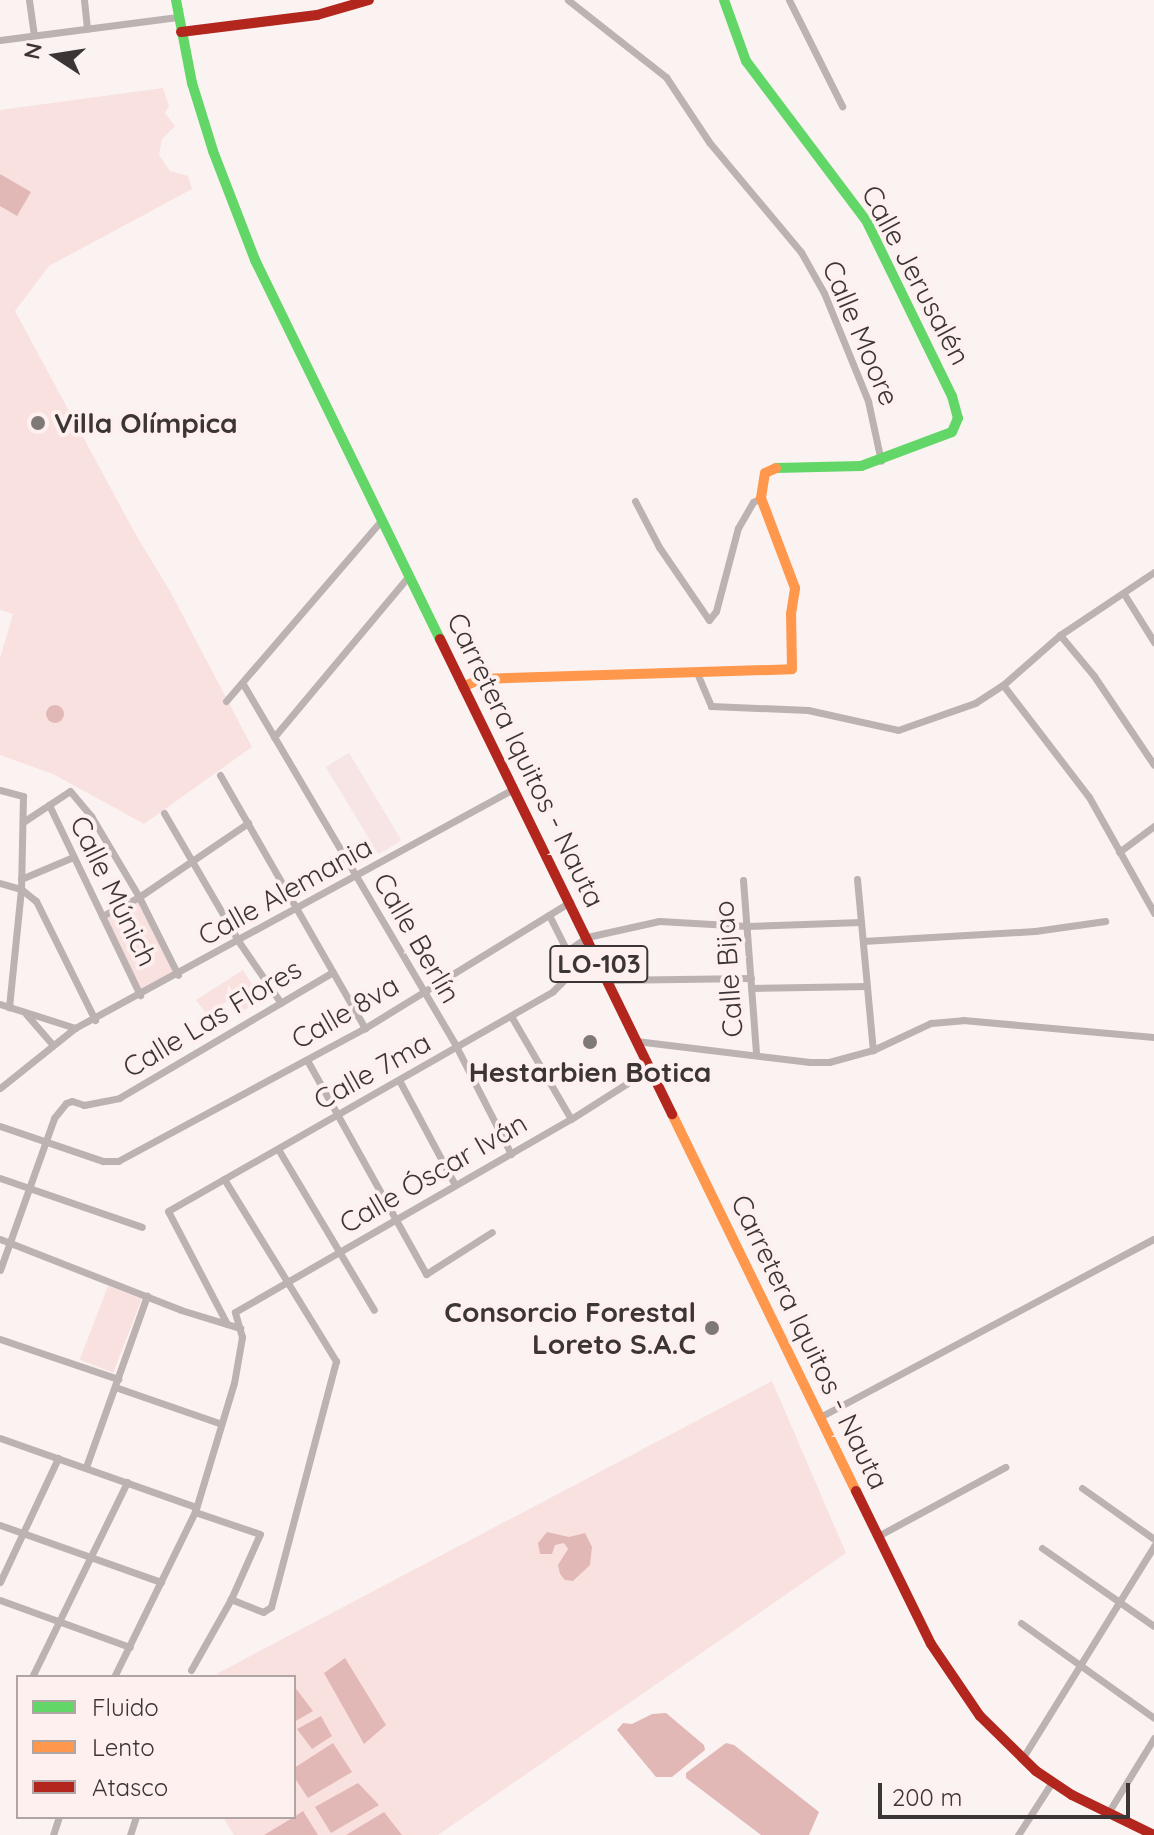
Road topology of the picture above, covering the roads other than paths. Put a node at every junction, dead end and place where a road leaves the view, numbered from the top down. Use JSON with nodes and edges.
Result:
{"nodes":[{"id":1,"x":29,"y":0,"type":"edge"},
{"id":2,"x":84,"y":0,"type":"edge"},
{"id":3,"x":176,"y":0,"type":"edge"},
{"id":4,"x":369,"y":0,"type":"edge"},
{"id":5,"x":568,"y":0,"type":"edge"},
{"id":6,"x":724,"y":0,"type":"edge"},
{"id":7,"x":789,"y":0,"type":"edge"},
{"id":8,"x":178,"y":17,"type":"junction"},
{"id":9,"x":87,"y":29,"type":"junction"},
{"id":10,"x":181,"y":32,"type":"junction"},
{"id":11,"x":34,"y":35,"type":"junction"},
{"id":12,"x":0,"y":40,"type":"edge"},
{"id":13,"x":842,"y":106,"type":"dead end"},
{"id":14,"x":881,"y":461,"type":"junction"},
{"id":15,"x":761,"y":498,"type":"junction"},
{"id":16,"x":635,"y":501,"type":"dead end"},
{"id":17,"x":381,"y":521,"type":"junction"},
{"id":18,"x":1154,"y":572,"type":"edge"},
{"id":19,"x":408,"y":577,"type":"junction"},
{"id":20,"x":1124,"y":594,"type":"junction"},
{"id":21,"x":1060,"y":635,"type":"junction"},
{"id":22,"x":1154,"y":642,"type":"edge"},
{"id":23,"x":697,"y":673,"type":"junction"},
{"id":24,"x":243,"y":684,"type":"junction"},
{"id":25,"x":1003,"y":685,"type":"junction"},
{"id":26,"x":463,"y":687,"type":"junction"},
{"id":27,"x":226,"y":701,"type":"dead end"},
{"id":28,"x":274,"y":737,"type":"junction"},
{"id":29,"x":1154,"y":765,"type":"edge"},
{"id":30,"x":220,"y":775,"type":"dead end"},
{"id":31,"x":514,"y":789,"type":"junction"},
{"id":32,"x":0,"y":790,"type":"edge"},
{"id":33,"x":49,"y":805,"type":"junction"},
{"id":34,"x":164,"y":813,"type":"dead end"},
{"id":35,"x":23,"y":822,"type":"junction"},
{"id":36,"x":248,"y":823,"type":"junction"},
{"id":37,"x":1154,"y":826,"type":"edge"},
{"id":38,"x":1119,"y":852,"type":"junction"},
{"id":39,"x":73,"y":857,"type":"junction"},
{"id":40,"x":194,"y":861,"type":"junction"},
{"id":41,"x":356,"y":877,"type":"junction"},
{"id":42,"x":21,"y":879,"type":"junction"},
{"id":43,"x":857,"y":879,"type":"dead end"},
{"id":44,"x":743,"y":880,"type":"dead end"},
{"id":45,"x":0,"y":883,"type":"edge"},
{"id":46,"x":21,"y":889,"type":"junction"},
{"id":47,"x":139,"y":897,"type":"junction"},
{"id":48,"x":570,"y":902,"type":"junction"},
{"id":49,"x":297,"y":910,"type":"junction"},
{"id":50,"x":1154,"y":913,"type":"edge"},
{"id":51,"x":549,"y":915,"type":"junction"},
{"id":52,"x":102,"y":916,"type":"junction"},
{"id":53,"x":1105,"y":921,"type":"dead end"},
{"id":54,"x":861,"y":922,"type":"junction"},
{"id":55,"x":747,"y":926,"type":"junction"},
{"id":56,"x":587,"y":937,"type":"junction"},
{"id":57,"x":863,"y":941,"type":"junction"},
{"id":58,"x":239,"y":942,"type":"junction"},
{"id":59,"x":567,"y":951,"type":"junction"},
{"id":60,"x":333,"y":972,"type":"junction"},
{"id":61,"x":178,"y":975,"type":"junction"},
{"id":62,"x":751,"y":978,"type":"junction"},
{"id":63,"x":607,"y":980,"type":"junction"},
{"id":64,"x":867,"y":986,"type":"junction"},
{"id":65,"x":751,"y":988,"type":"junction"},
{"id":66,"x":423,"y":991,"type":"junction"},
{"id":67,"x":140,"y":995,"type":"junction"},
{"id":68,"x":281,"y":1003,"type":"junction"},
{"id":69,"x":0,"y":1004,"type":"edge"},
{"id":70,"x":9,"y":1007,"type":"junction"},
{"id":71,"x":24,"y":1012,"type":"junction"},
{"id":72,"x":511,"y":1016,"type":"junction"},
{"id":73,"x":95,"y":1020,"type":"junction"},
{"id":74,"x":75,"y":1028,"type":"junction"},
{"id":75,"x":365,"y":1028,"type":"junction"},
{"id":76,"x":1154,"y":1037,"type":"edge"},
{"id":77,"x":636,"y":1041,"type":"junction"},
{"id":78,"x":52,"y":1044,"type":"junction"},
{"id":79,"x":457,"y":1048,"type":"junction"},
{"id":80,"x":873,"y":1050,"type":"junction"},
{"id":81,"x":756,"y":1054,"type":"junction"},
{"id":82,"x":307,"y":1060,"type":"junction"},
{"id":83,"x":651,"y":1068,"type":"junction"},
{"id":84,"x":399,"y":1080,"type":"junction"},
{"id":85,"x":0,"y":1088,"type":"edge"},
{"id":86,"x":336,"y":1116,"type":"junction"},
{"id":87,"x":571,"y":1119,"type":"junction"},
{"id":88,"x":0,"y":1126,"type":"edge"},
{"id":89,"x":44,"y":1143,"type":"junction"},
{"id":90,"x":278,"y":1149,"type":"junction"},
{"id":91,"x":511,"y":1154,"type":"junction"},
{"id":92,"x":0,"y":1178,"type":"edge"},
{"id":93,"x":224,"y":1179,"type":"junction"},
{"id":94,"x":454,"y":1183,"type":"junction"},
{"id":95,"x":27,"y":1188,"type":"junction"},
{"id":96,"x":394,"y":1220,"type":"junction"},
{"id":97,"x":142,"y":1227,"type":"dead end"},
{"id":98,"x":492,"y":1232,"type":"dead end"},
{"id":99,"x":1154,"y":1239,"type":"edge"},
{"id":100,"x":4,"y":1240,"type":"edge"},
{"id":101,"x":339,"y":1253,"type":"junction"},
{"id":102,"x":0,"y":1270,"type":"edge"},
{"id":103,"x":285,"y":1282,"type":"junction"},
{"id":104,"x":147,"y":1296,"type":"junction"},
{"id":105,"x":374,"y":1310,"type":"dead end"},
{"id":106,"x":227,"y":1324,"type":"junction"},
{"id":107,"x":240,"y":1328,"type":"junction"},
{"id":108,"x":0,"y":1339,"type":"edge"},
{"id":109,"x":117,"y":1383,"type":"junction"},
{"id":110,"x":820,"y":1417,"type":"junction"},
{"id":111,"x":219,"y":1423,"type":"junction"},
{"id":112,"x":0,"y":1438,"type":"edge"},
{"id":113,"x":58,"y":1458,"type":"junction"},
{"id":114,"x":86,"y":1467,"type":"junction"},
{"id":115,"x":1005,"y":1467,"type":"dead end"},
{"id":116,"x":127,"y":1482,"type":"junction"},
{"id":117,"x":1082,"y":1488,"type":"dead end"},
{"id":118,"x":196,"y":1509,"type":"junction"},
{"id":119,"x":0,"y":1525,"type":"edge"},
{"id":120,"x":23,"y":1533,"type":"junction"},
{"id":121,"x":878,"y":1536,"type":"junction"},
{"id":122,"x":1154,"y":1539,"type":"edge"},
{"id":123,"x":1154,"y":1546,"type":"edge"},
{"id":124,"x":1042,"y":1548,"type":"dead end"},
{"id":125,"x":91,"y":1557,"type":"junction"},
{"id":126,"x":1,"y":1579,"type":"edge"},
{"id":127,"x":161,"y":1582,"type":"junction"},
{"id":128,"x":231,"y":1599,"type":"junction"},
{"id":129,"x":0,"y":1600,"type":"edge"},
{"id":130,"x":1120,"y":1602,"type":"junction"},
{"id":131,"x":60,"y":1621,"type":"junction"},
{"id":132,"x":1021,"y":1623,"type":"dead end"},
{"id":133,"x":1154,"y":1626,"type":"edge"},
{"id":134,"x":130,"y":1647,"type":"junction"},
{"id":135,"x":1080,"y":1665,"type":"junction"},
{"id":136,"x":191,"y":1670,"type":"dead end"},
{"id":137,"x":33,"y":1675,"type":"edge"},
{"id":138,"x":115,"y":1675,"type":"edge"},
{"id":139,"x":1154,"y":1718,"type":"edge"},
{"id":140,"x":1154,"y":1738,"type":"edge"},
{"id":141,"x":1022,"y":1759,"type":"junction"},
{"id":142,"x":1052,"y":1782,"type":"junction"},
{"id":143,"x":1108,"y":1813,"type":"junction"},
{"id":144,"x":1140,"y":1832,"type":"edge"},
{"id":145,"x":1018,"y":1835,"type":"edge"},
{"id":146,"x":1154,"y":1835,"type":"edge"}],
"edges":[{"from":1,"to":11,"type":"street"},
{"from":2,"to":9,"type":"street"},
{"from":3,"to":8,"type":"main road","name":"Carretera Iquitos - Nauta","number":"LO-103"},
{"from":4,"to":10,"type":"main road"},
{"from":5,"to":14,"type":"street","name":"Calle Moore"},
{"from":6,"to":14,"type":"main road","name":"Calle Jerusalén"},
{"from":7,"to":13,"type":"street"},
{"from":8,"to":9,"type":"street"},
{"from":8,"to":10,"type":"main road","name":"Carretera Iquitos - Nauta","number":"LO-103"},
{"from":9,"to":11,"type":"street"},
{"from":10,"to":17,"type":"main road","name":"Carretera Iquitos - Nauta","number":"LO-103"},
{"from":11,"to":12,"type":"street"},
{"from":14,"to":15,"type":"main road"},
{"from":15,"to":16,"type":"street"},
{"from":15,"to":23,"type":"main road"},
{"from":17,"to":19,"type":"main road","name":"Carretera Iquitos - Nauta","number":"LO-103"},
{"from":17,"to":24,"type":"street"},
{"from":18,"to":20,"type":"street"},
{"from":19,"to":26,"type":"main road","name":"Carretera Iquitos - Nauta","number":"LO-103"},
{"from":19,"to":28,"type":"street"},
{"from":20,"to":21,"type":"street"},
{"from":20,"to":22,"type":"street"},
{"from":21,"to":25,"type":"street"},
{"from":21,"to":29,"type":"street"},
{"from":23,"to":25,"type":"street"},
{"from":23,"to":26,"type":"main road"},
{"from":24,"to":27,"type":"street"},
{"from":24,"to":28,"type":"street","name":"Calle Berlín"},
{"from":25,"to":38,"type":"street"},
{"from":26,"to":31,"type":"main road","name":"Carretera Iquitos - Nauta","number":"LO-103"},
{"from":28,"to":41,"type":"street","name":"Calle Berlín"},
{"from":30,"to":36,"type":"street"},
{"from":31,"to":41,"type":"street","name":"Calle Alemania"},
{"from":31,"to":48,"type":"main road","name":"Carretera Iquitos - Nauta","number":"LO-103"},
{"from":32,"to":35,"type":"street"},
{"from":33,"to":35,"type":"street"},
{"from":33,"to":39,"type":"street","name":"Calle Múnich"},
{"from":33,"to":47,"type":"street"},
{"from":34,"to":40,"type":"street"},
{"from":35,"to":42,"type":"street"},
{"from":36,"to":40,"type":"street"},
{"from":36,"to":49,"type":"street"},
{"from":37,"to":38,"type":"street"},
{"from":38,"to":50,"type":"street"},
{"from":39,"to":42,"type":"street"},
{"from":39,"to":52,"type":"street","name":"Calle Múnich"},
{"from":40,"to":47,"type":"street"},
{"from":40,"to":58,"type":"street"},
{"from":41,"to":49,"type":"street","name":"Calle Alemania"},
{"from":41,"to":66,"type":"street","name":"Calle Berlín"},
{"from":42,"to":46,"type":"street"},
{"from":43,"to":54,"type":"street"},
{"from":44,"to":55,"type":"street","name":"Calle Bijao"},
{"from":45,"to":46,"type":"street"},
{"from":46,"to":70,"type":"street"},
{"from":46,"to":73,"type":"street"},
{"from":47,"to":52,"type":"street"},
{"from":47,"to":61,"type":"street"},
{"from":48,"to":51,"type":"street","name":"Calle 8va"},
{"from":48,"to":56,"type":"main road","name":"Carretera Iquitos - Nauta","number":"LO-103"},
{"from":49,"to":58,"type":"street","name":"Calle Alemania"},
{"from":49,"to":60,"type":"street"},
{"from":51,"to":59,"type":"street"},
{"from":51,"to":66,"type":"street","name":"Calle 8va"},
{"from":52,"to":67,"type":"street","name":"Calle Múnich"},
{"from":53,"to":57,"type":"street"},
{"from":54,"to":55,"type":"street"},
{"from":54,"to":57,"type":"street"},
{"from":55,"to":56,"type":"street"},
{"from":55,"to":62,"type":"street","name":"Calle Bijao"},
{"from":56,"to":59,"type":"street"},
{"from":56,"to":63,"type":"main road","name":"Carretera Iquitos - Nauta","number":"LO-103"},
{"from":57,"to":64,"type":"street"},
{"from":58,"to":61,"type":"street","name":"Calle Alemania"},
{"from":58,"to":68,"type":"street"},
{"from":59,"to":72,"type":"street","name":"Calle 7ma"},
{"from":60,"to":68,"type":"street","name":"Calle Las Flores"},
{"from":60,"to":75,"type":"street"},
{"from":61,"to":67,"type":"street","name":"Calle Alemania"},
{"from":62,"to":63,"type":"street"},
{"from":62,"to":65,"type":"street","name":"Calle Bijao"},
{"from":63,"to":77,"type":"main road","name":"Carretera Iquitos - Nauta","number":"LO-103"},
{"from":64,"to":65,"type":"street"},
{"from":64,"to":80,"type":"street"},
{"from":65,"to":81,"type":"street","name":"Calle Bijao"},
{"from":66,"to":75,"type":"street","name":"Calle 8va"},
{"from":66,"to":79,"type":"street","name":"Calle Berlín"},
{"from":67,"to":73,"type":"street","name":"Calle Alemania"},
{"from":68,"to":89,"type":"street","name":"Calle Las Flores"},
{"from":69,"to":70,"type":"street"},
{"from":70,"to":71,"type":"street"},
{"from":71,"to":74,"type":"street"},
{"from":71,"to":78,"type":"street"},
{"from":72,"to":79,"type":"street","name":"Calle 7ma"},
{"from":72,"to":87,"type":"street"},
{"from":73,"to":74,"type":"street","name":"Calle Alemania"},
{"from":74,"to":78,"type":"street","name":"Calle Alemania"},
{"from":75,"to":82,"type":"street","name":"Calle 8va"},
{"from":76,"to":80,"type":"street"},
{"from":77,"to":81,"type":"street"},
{"from":77,"to":83,"type":"main road","name":"Carretera Iquitos - Nauta","number":"LO-103"},
{"from":78,"to":85,"type":"street","name":"Calle Alemania"},
{"from":79,"to":84,"type":"street","name":"Calle 7ma"},
{"from":79,"to":91,"type":"street","name":"Calle Berlín"},
{"from":80,"to":81,"type":"street"},
{"from":82,"to":86,"type":"street"},
{"from":82,"to":89,"type":"street","name":"Calle 8va"},
{"from":83,"to":87,"type":"street","name":"Calle Óscar Iván"},
{"from":83,"to":110,"type":"main road","name":"Carretera Iquitos - Nauta","number":"LO-103"},
{"from":84,"to":86,"type":"street","name":"Calle 7ma"},
{"from":84,"to":94,"type":"street"},
{"from":86,"to":90,"type":"street","name":"Calle 7ma"},
{"from":86,"to":96,"type":"street"},
{"from":87,"to":91,"type":"street","name":"Calle Óscar Iván"},
{"from":88,"to":89,"type":"street","name":"Calle 8va"},
{"from":89,"to":95,"type":"street"},
{"from":90,"to":93,"type":"street","name":"Calle 7ma"},
{"from":90,"to":101,"type":"street"},
{"from":91,"to":94,"type":"street","name":"Calle Óscar Iván"},
{"from":92,"to":95,"type":"street"},
{"from":93,"to":103,"type":"street"},
{"from":93,"to":106,"type":"street","name":"Calle 7ma"},
{"from":94,"to":96,"type":"street","name":"Calle Óscar Iván"},
{"from":95,"to":97,"type":"street"},
{"from":95,"to":100,"type":"street"},
{"from":96,"to":98,"type":"street"},
{"from":96,"to":101,"type":"street","name":"Calle Óscar Iván"},
{"from":99,"to":110,"type":"street"},
{"from":100,"to":102,"type":"street"},
{"from":100,"to":104,"type":"street"},
{"from":101,"to":103,"type":"street","name":"Calle Óscar Iván"},
{"from":101,"to":105,"type":"street"},
{"from":103,"to":107,"type":"street","name":"Calle Óscar Iván"},
{"from":103,"to":128,"type":"street"},
{"from":104,"to":106,"type":"street"},
{"from":104,"to":109,"type":"street"},
{"from":106,"to":107,"type":"street"},
{"from":107,"to":111,"type":"street"},
{"from":108,"to":109,"type":"street"},
{"from":109,"to":111,"type":"street"},
{"from":109,"to":114,"type":"street"},
{"from":110,"to":121,"type":"main road","name":"Carretera Iquitos - Nauta","number":"LO-103"},
{"from":111,"to":118,"type":"street"},
{"from":112,"to":113,"type":"street"},
{"from":113,"to":114,"type":"street"},
{"from":113,"to":120,"type":"street"},
{"from":114,"to":116,"type":"street"},
{"from":115,"to":121,"type":"street"},
{"from":116,"to":118,"type":"street"},
{"from":116,"to":125,"type":"street"},
{"from":117,"to":122,"type":"street"},
{"from":118,"to":127,"type":"street"},
{"from":118,"to":128,"type":"street"},
{"from":119,"to":120,"type":"street"},
{"from":120,"to":125,"type":"street"},
{"from":120,"to":126,"type":"street"},
{"from":121,"to":141,"type":"main road","name":"Carretera Iquitos - Nauta","number":"LO-103"},
{"from":123,"to":130,"type":"street"},
{"from":124,"to":130,"type":"street"},
{"from":125,"to":127,"type":"street"},
{"from":125,"to":131,"type":"street"},
{"from":127,"to":134,"type":"street"},
{"from":128,"to":136,"type":"street"},
{"from":129,"to":131,"type":"street"},
{"from":130,"to":133,"type":"street"},
{"from":130,"to":135,"type":"street"},
{"from":131,"to":134,"type":"street"},
{"from":131,"to":137,"type":"street"},
{"from":132,"to":135,"type":"street"},
{"from":134,"to":138,"type":"street"},
{"from":135,"to":139,"type":"street"},
{"from":135,"to":141,"type":"street"},
{"from":140,"to":143,"type":"street"},
{"from":141,"to":142,"type":"main road","name":"Carretera Iquitos - Nauta","number":"LO-103"},
{"from":142,"to":143,"type":"main road","name":"Carretera Iquitos - Nauta","number":"LO-103"},
{"from":142,"to":145,"type":"street"},
{"from":143,"to":144,"type":"main road","name":"Carretera Iquitos - Nauta","number":"LO-103"},
{"from":144,"to":146,"type":"main road","name":"Carretera Iquitos - Nauta","number":"LO-103"}]}
